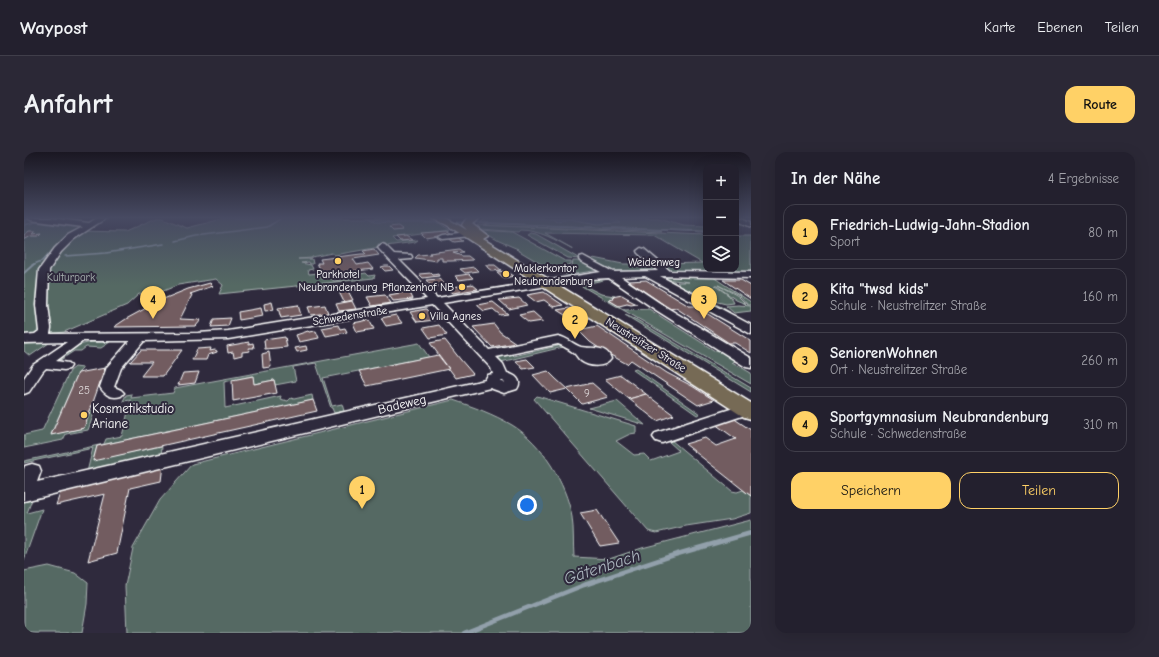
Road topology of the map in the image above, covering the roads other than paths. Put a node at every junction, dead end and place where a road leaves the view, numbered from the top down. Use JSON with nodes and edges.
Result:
{"nodes":[{"id":1,"x":68,"y":240,"type":"edge"},
{"id":2,"x":489,"y":240,"type":"edge"},
{"id":3,"x":382,"y":248,"type":"dead end"},
{"id":4,"x":640,"y":253,"type":"dead end"},
{"id":5,"x":391,"y":257,"type":"junction"},
{"id":6,"x":408,"y":257,"type":"dead end"},
{"id":7,"x":588,"y":261,"type":"dead end"},
{"id":8,"x":651,"y":265,"type":"junction"},
{"id":9,"x":421,"y":270,"type":"dead end"},
{"id":10,"x":406,"y":273,"type":"junction"},
{"id":11,"x":611,"y":274,"type":"junction"},
{"id":12,"x":750,"y":276,"type":"edge"},
{"id":13,"x":552,"y":283,"type":"junction"},
{"id":14,"x":435,"y":302,"type":"junction"},
{"id":15,"x":751,"y":330,"type":"edge"},
{"id":16,"x":40,"y":338,"type":"junction"},
{"id":17,"x":80,"y":338,"type":"junction"},
{"id":18,"x":140,"y":338,"type":"junction"},
{"id":19,"x":24,"y":339,"type":"edge"},
{"id":20,"x":581,"y":352,"type":"dead end"},
{"id":21,"x":486,"y":355,"type":"junction"},
{"id":22,"x":44,"y":364,"type":"junction"},
{"id":23,"x":751,"y":364,"type":"edge"},
{"id":24,"x":64,"y":366,"type":"dead end"},
{"id":25,"x":24,"y":389,"type":"edge"},
{"id":26,"x":116,"y":393,"type":"dead end"},
{"id":27,"x":749,"y":406,"type":"edge"},
{"id":28,"x":662,"y":436,"type":"dead end"},
{"id":29,"x":32,"y":471,"type":"dead end"},
{"id":30,"x":24,"y":489,"type":"edge"},
{"id":31,"x":24,"y":493,"type":"edge"}],
"edges":[{"from":1,"to":16,"type":"street"},
{"from":2,"to":13,"type":"main road","name":"Neustrelitzer Straße"},
{"from":3,"to":5,"type":"street","name":"Badeweg"},
{"from":4,"to":8,"type":"street"},
{"from":5,"to":6,"type":"street"},
{"from":5,"to":10,"type":"street","name":"Badeweg"},
{"from":7,"to":11,"type":"street"},
{"from":8,"to":11,"type":"street","name":"Weidenweg"},
{"from":8,"to":12,"type":"street","name":"Weidenweg"},
{"from":8,"to":15,"type":"street"},
{"from":9,"to":10,"type":"street"},
{"from":10,"to":14,"type":"street","name":"Badeweg"},
{"from":11,"to":13,"type":"street","name":"Weidenweg"},
{"from":11,"to":23,"type":"street"},
{"from":13,"to":14,"type":"street","name":"Schwedenstraße"},
{"from":13,"to":27,"type":"main road","name":"Neustrelitzer Straße"},
{"from":14,"to":18,"type":"street","name":"Schwedenstraße"},
{"from":14,"to":21,"type":"street","name":"Badeweg"},
{"from":16,"to":17,"type":"street","name":"Schwedenstraße"},
{"from":16,"to":19,"type":"street","name":"Schwedenstraße"},
{"from":17,"to":18,"type":"street","name":"Schwedenstraße"},
{"from":17,"to":22,"type":"street"},
{"from":18,"to":26,"type":"street"},
{"from":20,"to":21,"type":"street"},
{"from":21,"to":31,"type":"street","name":"Badeweg"},
{"from":22,"to":24,"type":"street"},
{"from":22,"to":25,"type":"street"},
{"from":27,"to":28,"type":"street"},
{"from":29,"to":30,"type":"street"}]}
